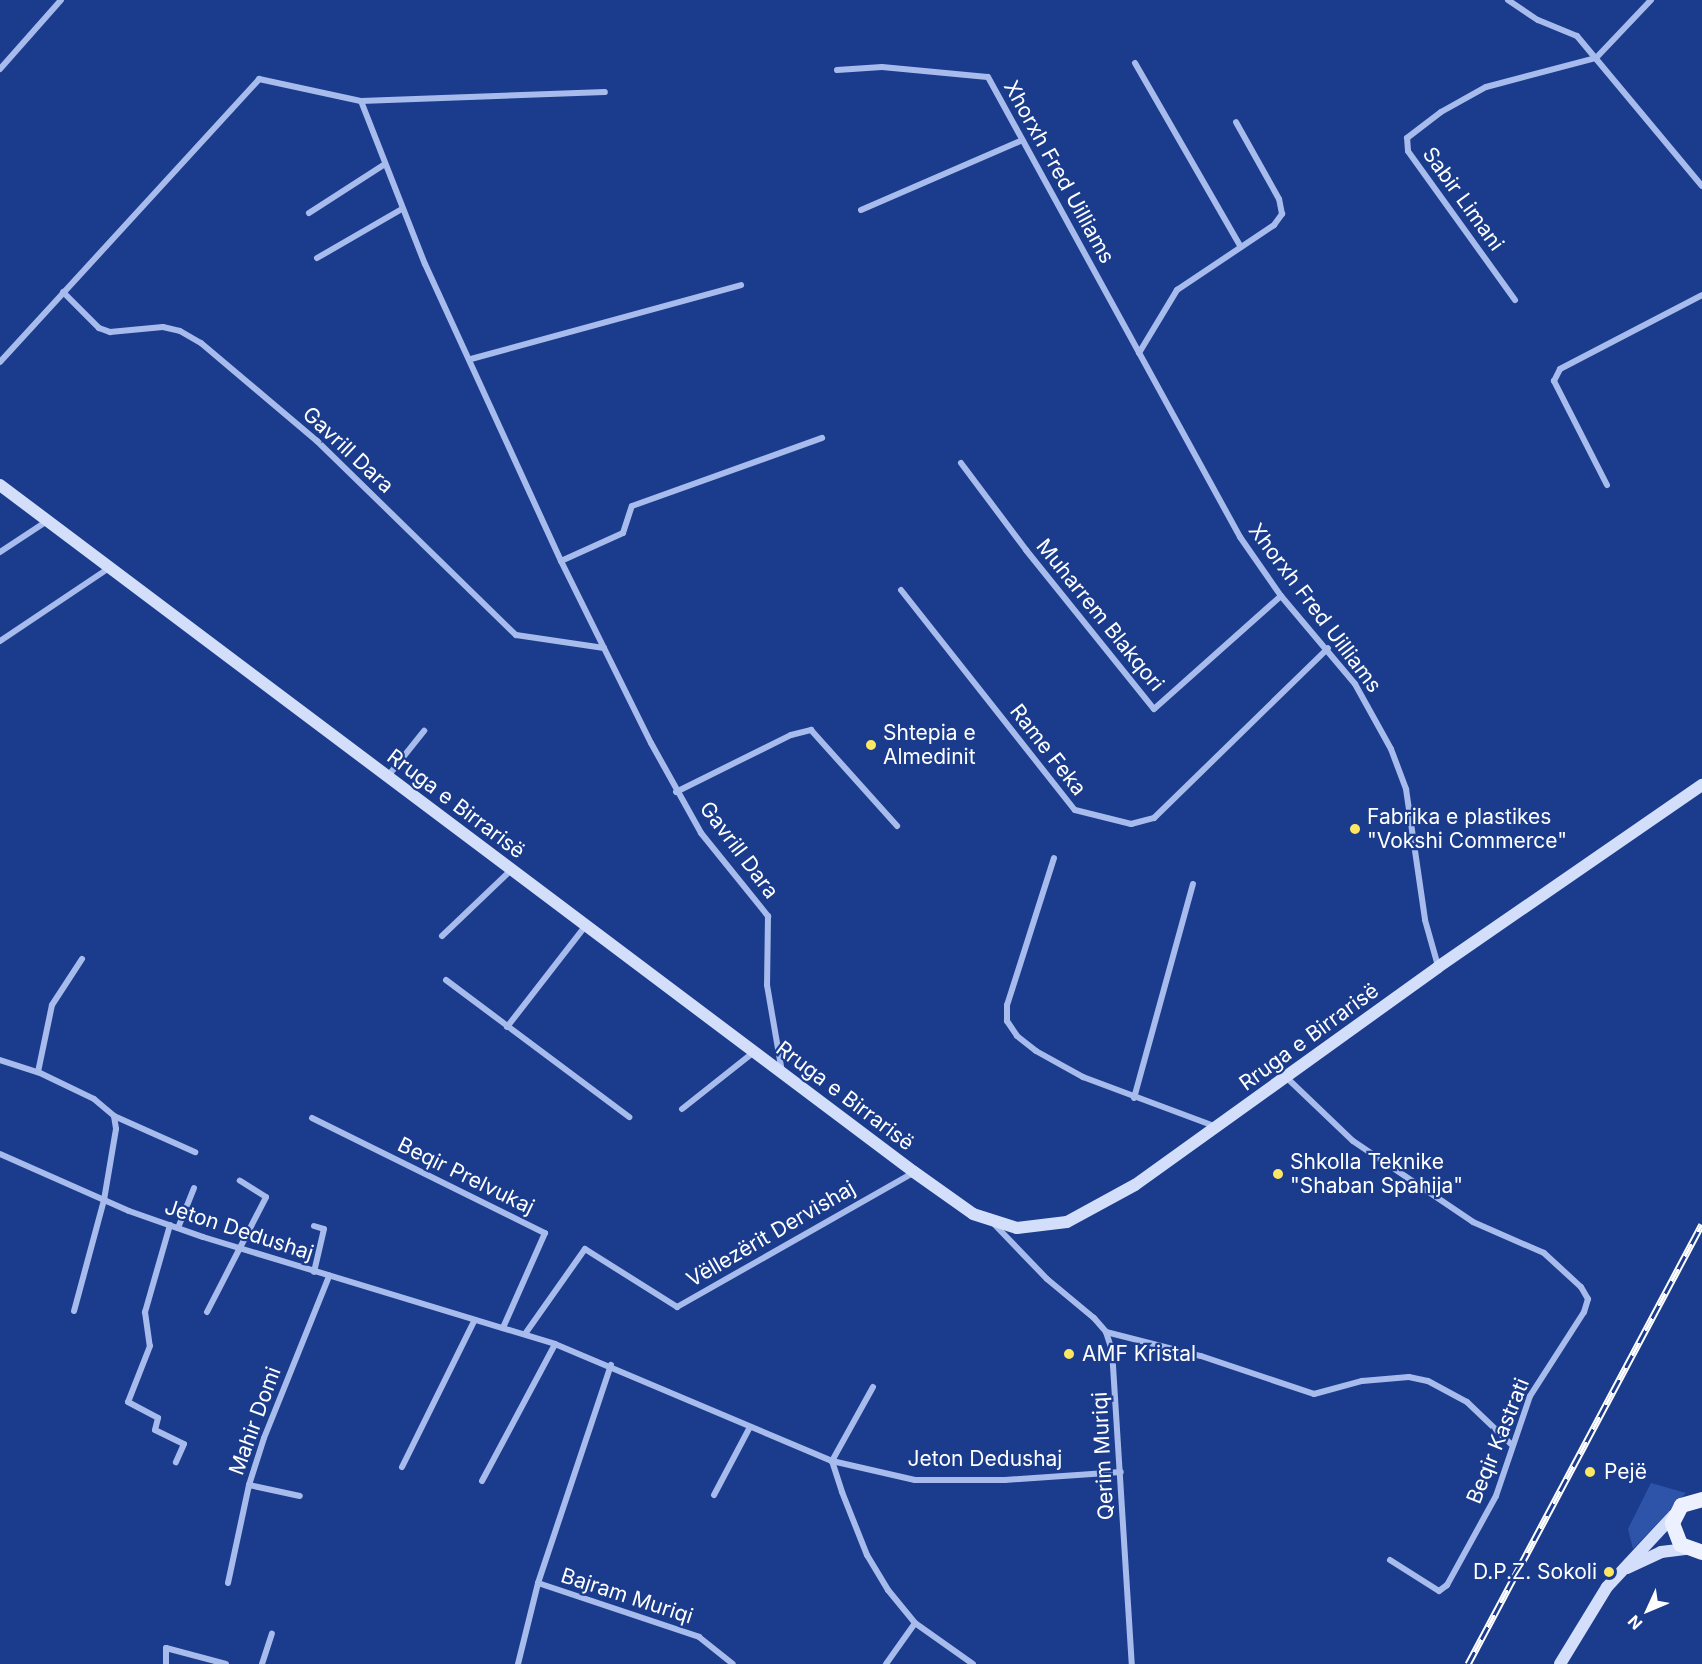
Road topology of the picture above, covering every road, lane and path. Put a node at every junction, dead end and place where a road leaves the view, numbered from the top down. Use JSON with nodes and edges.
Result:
{"nodes":[{"id":1,"x":61,"y":0,"type":"edge"},
{"id":2,"x":1509,"y":0,"type":"edge"},
{"id":3,"x":1651,"y":0,"type":"edge"},
{"id":4,"x":1596,"y":58,"type":"junction"},
{"id":5,"x":1135,"y":63,"type":"dead end"},
{"id":6,"x":0,"y":69,"type":"edge"},
{"id":7,"x":837,"y":70,"type":"dead end"},
{"id":8,"x":605,"y":92,"type":"dead end"},
{"id":9,"x":361,"y":101,"type":"junction"},
{"id":10,"x":1236,"y":122,"type":"dead end"},
{"id":11,"x":1023,"y":140,"type":"junction"},
{"id":12,"x":385,"y":164,"type":"junction"},
{"id":13,"x":1702,"y":186,"type":"edge"},
{"id":14,"x":402,"y":208,"type":"junction"},
{"id":15,"x":861,"y":210,"type":"dead end"},
{"id":16,"x":309,"y":213,"type":"dead end"},
{"id":17,"x":1241,"y":247,"type":"junction"},
{"id":18,"x":317,"y":258,"type":"dead end"},
{"id":19,"x":741,"y":285,"type":"dead end"},
{"id":20,"x":63,"y":292,"type":"junction"},
{"id":21,"x":1702,"y":295,"type":"edge"},
{"id":22,"x":1515,"y":300,"type":"dead end"},
{"id":23,"x":1139,"y":353,"type":"junction"},
{"id":24,"x":471,"y":359,"type":"junction"},
{"id":25,"x":0,"y":362,"type":"edge"},
{"id":26,"x":822,"y":438,"type":"dead end"},
{"id":27,"x":961,"y":463,"type":"dead end"},
{"id":28,"x":0,"y":485,"type":"edge"},
{"id":29,"x":1607,"y":485,"type":"dead end"},
{"id":30,"x":48,"y":520,"type":"junction"},
{"id":31,"x":0,"y":552,"type":"edge"},
{"id":32,"x":561,"y":561,"type":"junction"},
{"id":33,"x":111,"y":567,"type":"junction"},
{"id":34,"x":901,"y":590,"type":"dead end"},
{"id":35,"x":1281,"y":596,"type":"junction"},
{"id":36,"x":0,"y":641,"type":"edge"},
{"id":37,"x":604,"y":648,"type":"junction"},
{"id":38,"x":1328,"y":648,"type":"junction"},
{"id":39,"x":424,"y":731,"type":"dead end"},
{"id":40,"x":387,"y":777,"type":"junction"},
{"id":41,"x":1702,"y":785,"type":"edge"},
{"id":42,"x":676,"y":792,"type":"junction"},
{"id":43,"x":897,"y":826,"type":"dead end"},
{"id":44,"x":1054,"y":858,"type":"dead end"},
{"id":45,"x":512,"y":869,"type":"junction"},
{"id":46,"x":1193,"y":884,"type":"dead end"},
{"id":47,"x":586,"y":925,"type":"junction"},
{"id":48,"x":442,"y":936,"type":"dead end"},
{"id":49,"x":82,"y":959,"type":"dead end"},
{"id":50,"x":1438,"y":967,"type":"junction"},
{"id":51,"x":446,"y":980,"type":"dead end"},
{"id":52,"x":507,"y":1027,"type":"junction"},
{"id":53,"x":755,"y":1052,"type":"junction"},
{"id":54,"x":0,"y":1060,"type":"edge"},
{"id":55,"x":38,"y":1072,"type":"junction"},
{"id":56,"x":782,"y":1072,"type":"junction"},
{"id":57,"x":1287,"y":1078,"type":"junction"},
{"id":58,"x":1134,"y":1098,"type":"junction"},
{"id":59,"x":682,"y":1109,"type":"dead end"},
{"id":60,"x":114,"y":1116,"type":"junction"},
{"id":61,"x":629,"y":1117,"type":"dead end"},
{"id":62,"x":312,"y":1118,"type":"dead end"},
{"id":63,"x":1217,"y":1128,"type":"junction"},
{"id":64,"x":195,"y":1152,"type":"dead end"},
{"id":65,"x":0,"y":1154,"type":"edge"},
{"id":66,"x":914,"y":1172,"type":"junction"},
{"id":67,"x":240,"y":1181,"type":"dead end"},
{"id":68,"x":194,"y":1188,"type":"dead end"},
{"id":69,"x":104,"y":1200,"type":"junction"},
{"id":70,"x":994,"y":1223,"type":"junction"},
{"id":71,"x":170,"y":1226,"type":"junction"},
{"id":72,"x":314,"y":1226,"type":"dead end"},
{"id":73,"x":178,"y":1228,"type":"junction"},
{"id":74,"x":239,"y":1248,"type":"junction"},
{"id":75,"x":314,"y":1272,"type":"junction"},
{"id":76,"x":329,"y":1276,"type":"junction"},
{"id":77,"x":74,"y":1311,"type":"dead end"},
{"id":78,"x":207,"y":1312,"type":"dead end"},
{"id":79,"x":474,"y":1320,"type":"junction"},
{"id":80,"x":503,"y":1328,"type":"junction"},
{"id":81,"x":1106,"y":1332,"type":"junction"},
{"id":82,"x":525,"y":1334,"type":"junction"},
{"id":83,"x":555,"y":1344,"type":"junction"},
{"id":84,"x":610,"y":1365,"type":"junction"},
{"id":85,"x":873,"y":1388,"type":"dead end"},
{"id":86,"x":748,"y":1429,"type":"junction"},
{"id":87,"x":1511,"y":1444,"type":"junction"},
{"id":88,"x":832,"y":1461,"type":"junction"},
{"id":89,"x":176,"y":1462,"type":"dead end"},
{"id":90,"x":402,"y":1467,"type":"dead end"},
{"id":91,"x":1121,"y":1472,"type":"junction"},
{"id":92,"x":482,"y":1481,"type":"dead end"},
{"id":93,"x":249,"y":1485,"type":"junction"},
{"id":94,"x":714,"y":1495,"type":"dead end"},
{"id":95,"x":300,"y":1496,"type":"dead end"},
{"id":96,"x":1700,"y":1497,"type":"edge"},
{"id":97,"x":1674,"y":1515,"type":"junction"},
{"id":98,"x":1696,"y":1552,"type":"edge"},
{"id":99,"x":1390,"y":1560,"type":"dead end"},
{"id":100,"x":1623,"y":1569,"type":"junction"},
{"id":101,"x":228,"y":1583,"type":"dead end"},
{"id":102,"x":538,"y":1583,"type":"junction"},
{"id":103,"x":915,"y":1623,"type":"junction"},
{"id":104,"x":272,"y":1634,"type":"dead end"},
{"id":105,"x":166,"y":1664,"type":"edge"},
{"id":106,"x":226,"y":1664,"type":"edge"},
{"id":107,"x":262,"y":1664,"type":"edge"},
{"id":108,"x":518,"y":1664,"type":"edge"},
{"id":109,"x":733,"y":1664,"type":"edge"},
{"id":110,"x":886,"y":1664,"type":"edge"},
{"id":111,"x":973,"y":1664,"type":"edge"},
{"id":112,"x":1132,"y":1664,"type":"edge"},
{"id":113,"x":1560,"y":1664,"type":"edge"}],
"edges":[{"from":1,"to":6,"type":"street"},
{"from":2,"to":4,"type":"street"},
{"from":3,"to":4,"type":"street"},
{"from":4,"to":13,"type":"street"},
{"from":4,"to":22,"type":"street","name":"Sabir Limani"},
{"from":5,"to":17,"type":"street"},
{"from":7,"to":11,"type":"street","name":"Xhorxh Fred Uilliams"},
{"from":8,"to":9,"type":"street"},
{"from":9,"to":12,"type":"street","name":"Gavrill Dara"},
{"from":9,"to":20,"type":"street"},
{"from":10,"to":17,"type":"street"},
{"from":11,"to":15,"type":"street"},
{"from":11,"to":23,"type":"street","name":"Xhorxh Fred Uilliams"},
{"from":12,"to":14,"type":"street","name":"Gavrill Dara"},
{"from":12,"to":16,"type":"street"},
{"from":14,"to":18,"type":"street"},
{"from":14,"to":24,"type":"street","name":"Gavrill Dara"},
{"from":17,"to":23,"type":"street"},
{"from":19,"to":24,"type":"street"},
{"from":20,"to":25,"type":"street"},
{"from":20,"to":37,"type":"street","name":"Gavrill Dara"},
{"from":21,"to":29,"type":"street"},
{"from":23,"to":35,"type":"street","name":"Xhorxh Fred Uilliams"},
{"from":24,"to":32,"type":"street","name":"Gavrill Dara"},
{"from":26,"to":32,"type":"street"},
{"from":27,"to":35,"type":"street","name":"Muharrem Blakqori"},
{"from":28,"to":30,"type":"street","name":"Rruga e Birrarisë"},
{"from":30,"to":31,"type":"street"},
{"from":30,"to":33,"type":"street","name":"Rruga e Birrarisë"},
{"from":32,"to":37,"type":"street","name":"Gavrill Dara"},
{"from":33,"to":36,"type":"street"},
{"from":33,"to":40,"type":"street","name":"Rruga e Birrarisë"},
{"from":34,"to":38,"type":"street","name":"Rame Feka"},
{"from":35,"to":38,"type":"street","name":"Xhorxh Fred Uilliams"},
{"from":37,"to":42,"type":"street","name":"Gavrill Dara"},
{"from":38,"to":50,"type":"street","name":"Xhorxh Fred Uilliams"},
{"from":39,"to":40,"type":"street"},
{"from":40,"to":45,"type":"street","name":"Rruga e Birrarisë"},
{"from":41,"to":50,"type":"street","name":"Rruga e Birrarisë"},
{"from":42,"to":43,"type":"street","name":"Gavrill Dara"},
{"from":42,"to":56,"type":"street","name":"Gavrill Dara"},
{"from":44,"to":58,"type":"street"},
{"from":45,"to":47,"type":"street","name":"Rruga e Birrarisë"},
{"from":45,"to":48,"type":"street"},
{"from":46,"to":58,"type":"street"},
{"from":47,"to":52,"type":"street"},
{"from":47,"to":53,"type":"street","name":"Rruga e Birrarisë"},
{"from":49,"to":55,"type":"street"},
{"from":50,"to":57,"type":"street","name":"Rruga e Birrarisë"},
{"from":51,"to":52,"type":"street"},
{"from":52,"to":61,"type":"street"},
{"from":53,"to":56,"type":"street","name":"Rruga e Birrarisë"},
{"from":53,"to":59,"type":"street"},
{"from":54,"to":55,"type":"street"},
{"from":55,"to":60,"type":"street"},
{"from":56,"to":66,"type":"street","name":"Rruga e Birrarisë"},
{"from":57,"to":63,"type":"street","name":"Rruga e Birrarisë"},
{"from":57,"to":87,"type":"street","name":"Beqir Kastrati"},
{"from":58,"to":63,"type":"street"},
{"from":60,"to":64,"type":"street"},
{"from":60,"to":69,"type":"street"},
{"from":62,"to":80,"type":"street","name":"Beqir Prelvukaj"},
{"from":63,"to":70,"type":"street","name":"Rruga e Birrarisë"},
{"from":65,"to":69,"type":"street","name":"Jeton Dedushaj"},
{"from":66,"to":70,"type":"street","name":"Rruga e Birrarisë"},
{"from":66,"to":82,"type":"street","name":"Vëllezërit Dervishaj"},
{"from":67,"to":74,"type":"street"},
{"from":68,"to":73,"type":"street"},
{"from":69,"to":71,"type":"street","name":"Jeton Dedushaj"},
{"from":69,"to":77,"type":"street"},
{"from":70,"to":81,"type":"street"},
{"from":71,"to":73,"type":"street","name":"Jeton Dedushaj"},
{"from":71,"to":89,"type":"street"},
{"from":72,"to":75,"type":"street"},
{"from":73,"to":74,"type":"street","name":"Jeton Dedushaj"},
{"from":74,"to":75,"type":"street","name":"Jeton Dedushaj"},
{"from":74,"to":78,"type":"street"},
{"from":75,"to":76,"type":"street","name":"Jeton Dedushaj"},
{"from":76,"to":79,"type":"street","name":"Jeton Dedushaj"},
{"from":76,"to":93,"type":"street","name":"Mahir Domi"},
{"from":79,"to":80,"type":"street","name":"Jeton Dedushaj"},
{"from":79,"to":90,"type":"street"},
{"from":80,"to":82,"type":"street","name":"Jeton Dedushaj"},
{"from":81,"to":87,"type":"street"},
{"from":81,"to":91,"type":"street","name":"Qerim Muriqi"},
{"from":82,"to":83,"type":"street","name":"Jeton Dedushaj"},
{"from":83,"to":84,"type":"street","name":"Jeton Dedushaj"},
{"from":83,"to":92,"type":"street"},
{"from":84,"to":86,"type":"street","name":"Jeton Dedushaj"},
{"from":84,"to":102,"type":"street","name":"Bajram Muriqi"},
{"from":85,"to":88,"type":"street"},
{"from":86,"to":88,"type":"street","name":"Jeton Dedushaj"},
{"from":86,"to":94,"type":"street"},
{"from":87,"to":99,"type":"street","name":"Beqir Kastrati"},
{"from":88,"to":91,"type":"street","name":"Jeton Dedushaj"},
{"from":88,"to":103,"type":"street"},
{"from":91,"to":112,"type":"street","name":"Qerim Muriqi"},
{"from":93,"to":95,"type":"street"},
{"from":93,"to":101,"type":"street","name":"Mahir Domi"},
{"from":96,"to":97,"type":"main road"},
{"from":97,"to":98,"type":"main road"},
{"from":97,"to":100,"type":"street"},
{"from":98,"to":100,"type":"street"},
{"from":100,"to":113,"type":"street"},
{"from":102,"to":108,"type":"street","name":"Bajram Muriqi"},
{"from":102,"to":109,"type":"street","name":"Bajram Muriqi"},
{"from":103,"to":110,"type":"street"},
{"from":103,"to":111,"type":"street"},
{"from":104,"to":107,"type":"street"},
{"from":105,"to":106,"type":"street"}]}
